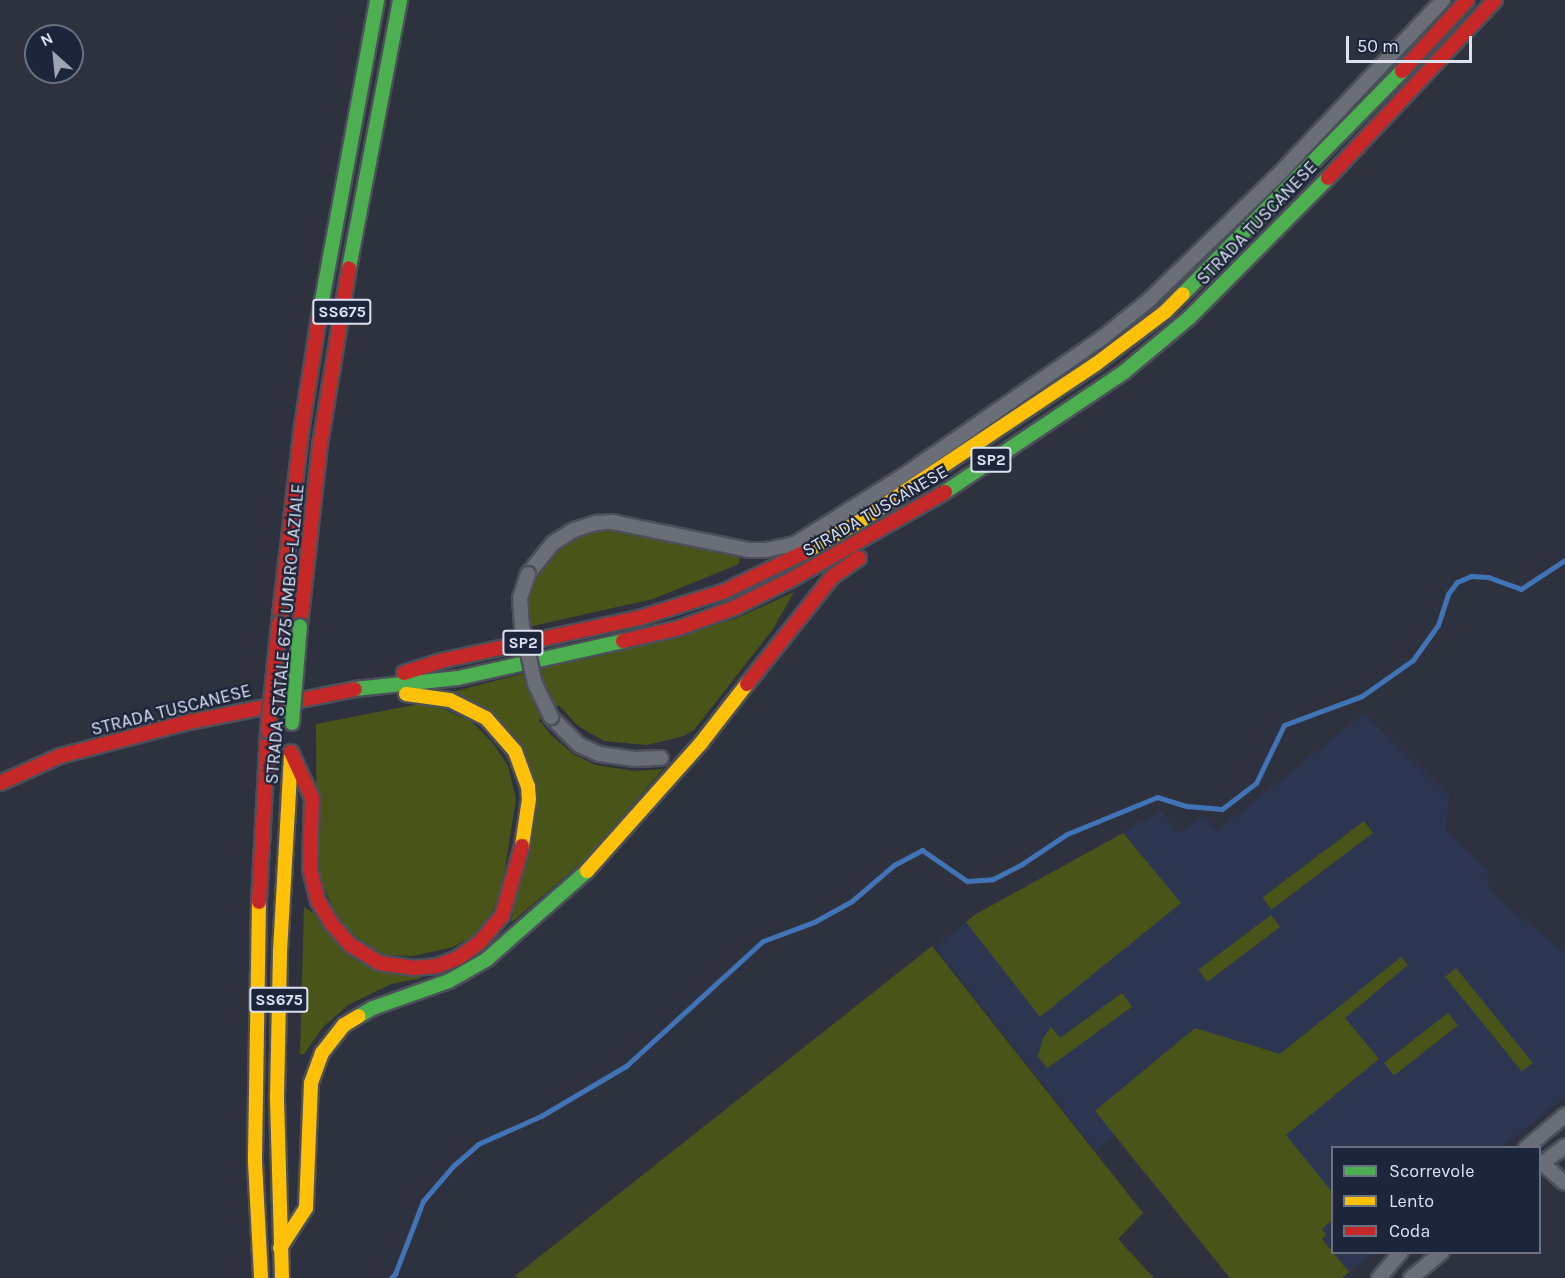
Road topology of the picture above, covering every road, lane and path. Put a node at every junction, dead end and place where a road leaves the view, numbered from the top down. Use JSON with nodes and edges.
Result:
{"nodes":[{"id":1,"x":377,"y":0,"type":"edge"},
{"id":2,"x":400,"y":0,"type":"edge"},
{"id":3,"x":1443,"y":0,"type":"edge"},
{"id":4,"x":1467,"y":0,"type":"edge"},
{"id":5,"x":1495,"y":0,"type":"edge"},
{"id":6,"x":909,"y":514,"type":"junction"},
{"id":7,"x":795,"y":544,"type":"junction"},
{"id":8,"x":693,"y":602,"type":"junction"},
{"id":9,"x":355,"y":689,"type":"junction"},
{"id":10,"x":292,"y":738,"type":"junction"},
{"id":11,"x":701,"y":742,"type":"junction"},
{"id":12,"x":661,"y":758,"type":"joint"},
{"id":13,"x":0,"y":783,"type":"edge"},
{"id":14,"x":1565,"y":1115,"type":"edge"},
{"id":15,"x":1528,"y":1146,"type":"edge"},
{"id":16,"x":1565,"y":1146,"type":"edge"},
{"id":17,"x":1541,"y":1164,"type":"edge"},
{"id":18,"x":1565,"y":1183,"type":"edge"},
{"id":19,"x":280,"y":1248,"type":"junction"},
{"id":20,"x":1399,"y":1254,"type":"edge"},
{"id":21,"x":1440,"y":1254,"type":"edge"},
{"id":22,"x":261,"y":1278,"type":"edge"},
{"id":23,"x":282,"y":1278,"type":"edge"},
{"id":24,"x":1379,"y":1278,"type":"edge"},
{"id":25,"x":1411,"y":1278,"type":"edge"}],
"edges":[{"from":1,"to":22,"type":"main road","name":"STRADA STATALE 675 UMBRO-LAZIALE","number":"SS675","bridge":true},
{"from":2,"to":10,"type":"main road","name":"STRADA STATALE 675 UMBRO-LAZIALE","number":"SS675","bridge":true},
{"from":3,"to":7,"type":"street","name":"STRADA TUSCANESE"},
{"from":4,"to":8,"type":"main road","name":"STRADA TUSCANESE","number":"SP2"},
{"from":5,"to":6,"type":"main road","name":"STRADA TUSCANESE","number":"SP2"},
{"from":6,"to":9,"type":"main road","name":"STRADA TUSCANESE","number":"SP2"},
{"from":6,"to":11,"type":"main road"},
{"from":7,"to":8,"type":"main road"},
{"from":7,"to":12,"type":"street","bridge":true},
{"from":8,"to":9,"type":"main road","name":"STRADA TUSCANESE","number":"SP2"},
{"from":9,"to":10,"type":"main road"},
{"from":9,"to":13,"type":"main road","name":"STRADA TUSCANESE","number":"SP2"},
{"from":10,"to":19,"type":"main road","name":"STRADA STATALE 675 UMBRO-LAZIALE","number":"SS675"},
{"from":11,"to":12,"type":"main road"},
{"from":11,"to":19,"type":"main road"},
{"from":14,"to":15,"type":"street"},
{"from":16,"to":17,"type":"street"},
{"from":17,"to":18,"type":"street"},
{"from":19,"to":23,"type":"main road","name":"STRADA STATALE 675 UMBRO-LAZIALE","number":"SS675"},
{"from":20,"to":24,"type":"street"},
{"from":21,"to":25,"type":"street"}]}
